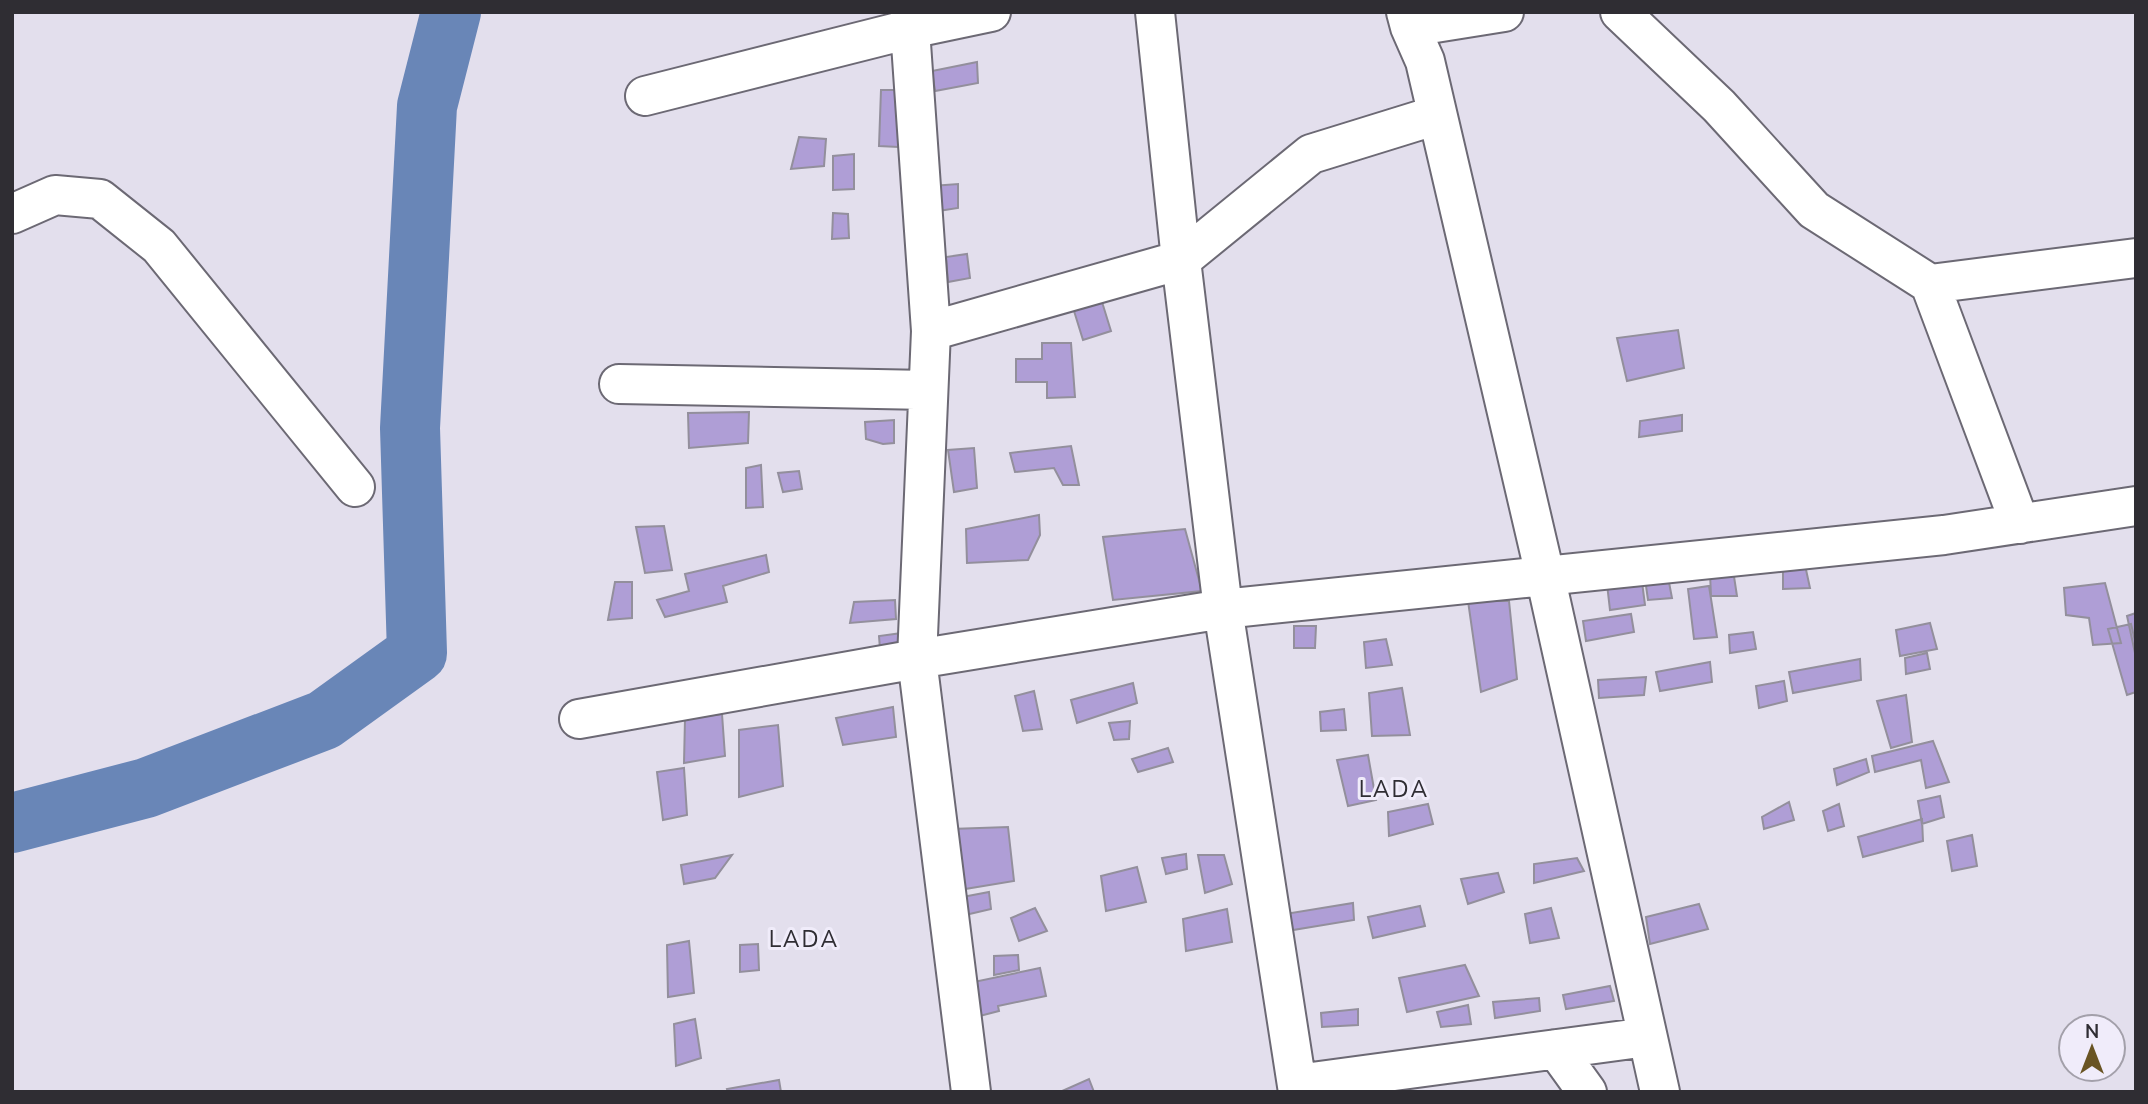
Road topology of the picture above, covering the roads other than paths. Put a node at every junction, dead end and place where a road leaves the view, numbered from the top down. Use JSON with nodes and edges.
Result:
{"nodes":[{"id":1,"x":991,"y":12,"type":"edge"},
{"id":2,"x":1154,"y":12,"type":"edge"},
{"id":3,"x":1504,"y":12,"type":"edge"},
{"id":4,"x":1620,"y":12,"type":"edge"},
{"id":5,"x":1408,"y":20,"type":"edge"},
{"id":6,"x":910,"y":29,"type":"junction"},
{"id":7,"x":645,"y":96,"type":"dead end"},
{"id":8,"x":1437,"y":115,"type":"junction"},
{"id":9,"x":12,"y":214,"type":"edge"},
{"id":10,"x":2136,"y":258,"type":"edge"},
{"id":11,"x":1181,"y":260,"type":"junction"},
{"id":12,"x":1930,"y":284,"type":"junction"},
{"id":13,"x":931,"y":331,"type":"junction"},
{"id":14,"x":619,"y":384,"type":"dead end"},
{"id":15,"x":928,"y":390,"type":"junction"},
{"id":16,"x":355,"y":487,"type":"dead end"},
{"id":17,"x":2136,"y":506,"type":"edge"},
{"id":18,"x":2020,"y":524,"type":"junction"},
{"id":19,"x":1545,"y":575,"type":"junction"},
{"id":20,"x":1223,"y":609,"type":"junction"},
{"id":21,"x":917,"y":659,"type":"junction"},
{"id":22,"x":579,"y":719,"type":"dead end"},
{"id":23,"x":1647,"y":1037,"type":"junction"},
{"id":24,"x":1556,"y":1049,"type":"junction"},
{"id":25,"x":1297,"y":1088,"type":"edge"},
{"id":26,"x":971,"y":1092,"type":"edge"},
{"id":27,"x":1587,"y":1092,"type":"edge"},
{"id":28,"x":1660,"y":1092,"type":"edge"}],
"edges":[{"from":1,"to":6,"type":"street"},
{"from":2,"to":11,"type":"street"},
{"from":3,"to":5,"type":"street"},
{"from":4,"to":12,"type":"street"},
{"from":5,"to":8,"type":"street"},
{"from":6,"to":7,"type":"street"},
{"from":6,"to":13,"type":"street"},
{"from":8,"to":11,"type":"street"},
{"from":8,"to":19,"type":"street"},
{"from":9,"to":16,"type":"street"},
{"from":10,"to":12,"type":"street"},
{"from":11,"to":13,"type":"street"},
{"from":11,"to":20,"type":"street"},
{"from":12,"to":18,"type":"street"},
{"from":13,"to":15,"type":"street"},
{"from":14,"to":15,"type":"street"},
{"from":15,"to":21,"type":"street"},
{"from":17,"to":18,"type":"street"},
{"from":18,"to":19,"type":"street"},
{"from":19,"to":20,"type":"street"},
{"from":19,"to":23,"type":"street"},
{"from":20,"to":21,"type":"street"},
{"from":20,"to":25,"type":"street"},
{"from":21,"to":22,"type":"street"},
{"from":21,"to":26,"type":"street"},
{"from":23,"to":24,"type":"street"},
{"from":23,"to":28,"type":"street"},
{"from":24,"to":25,"type":"street"},
{"from":24,"to":27,"type":"street"}]}
